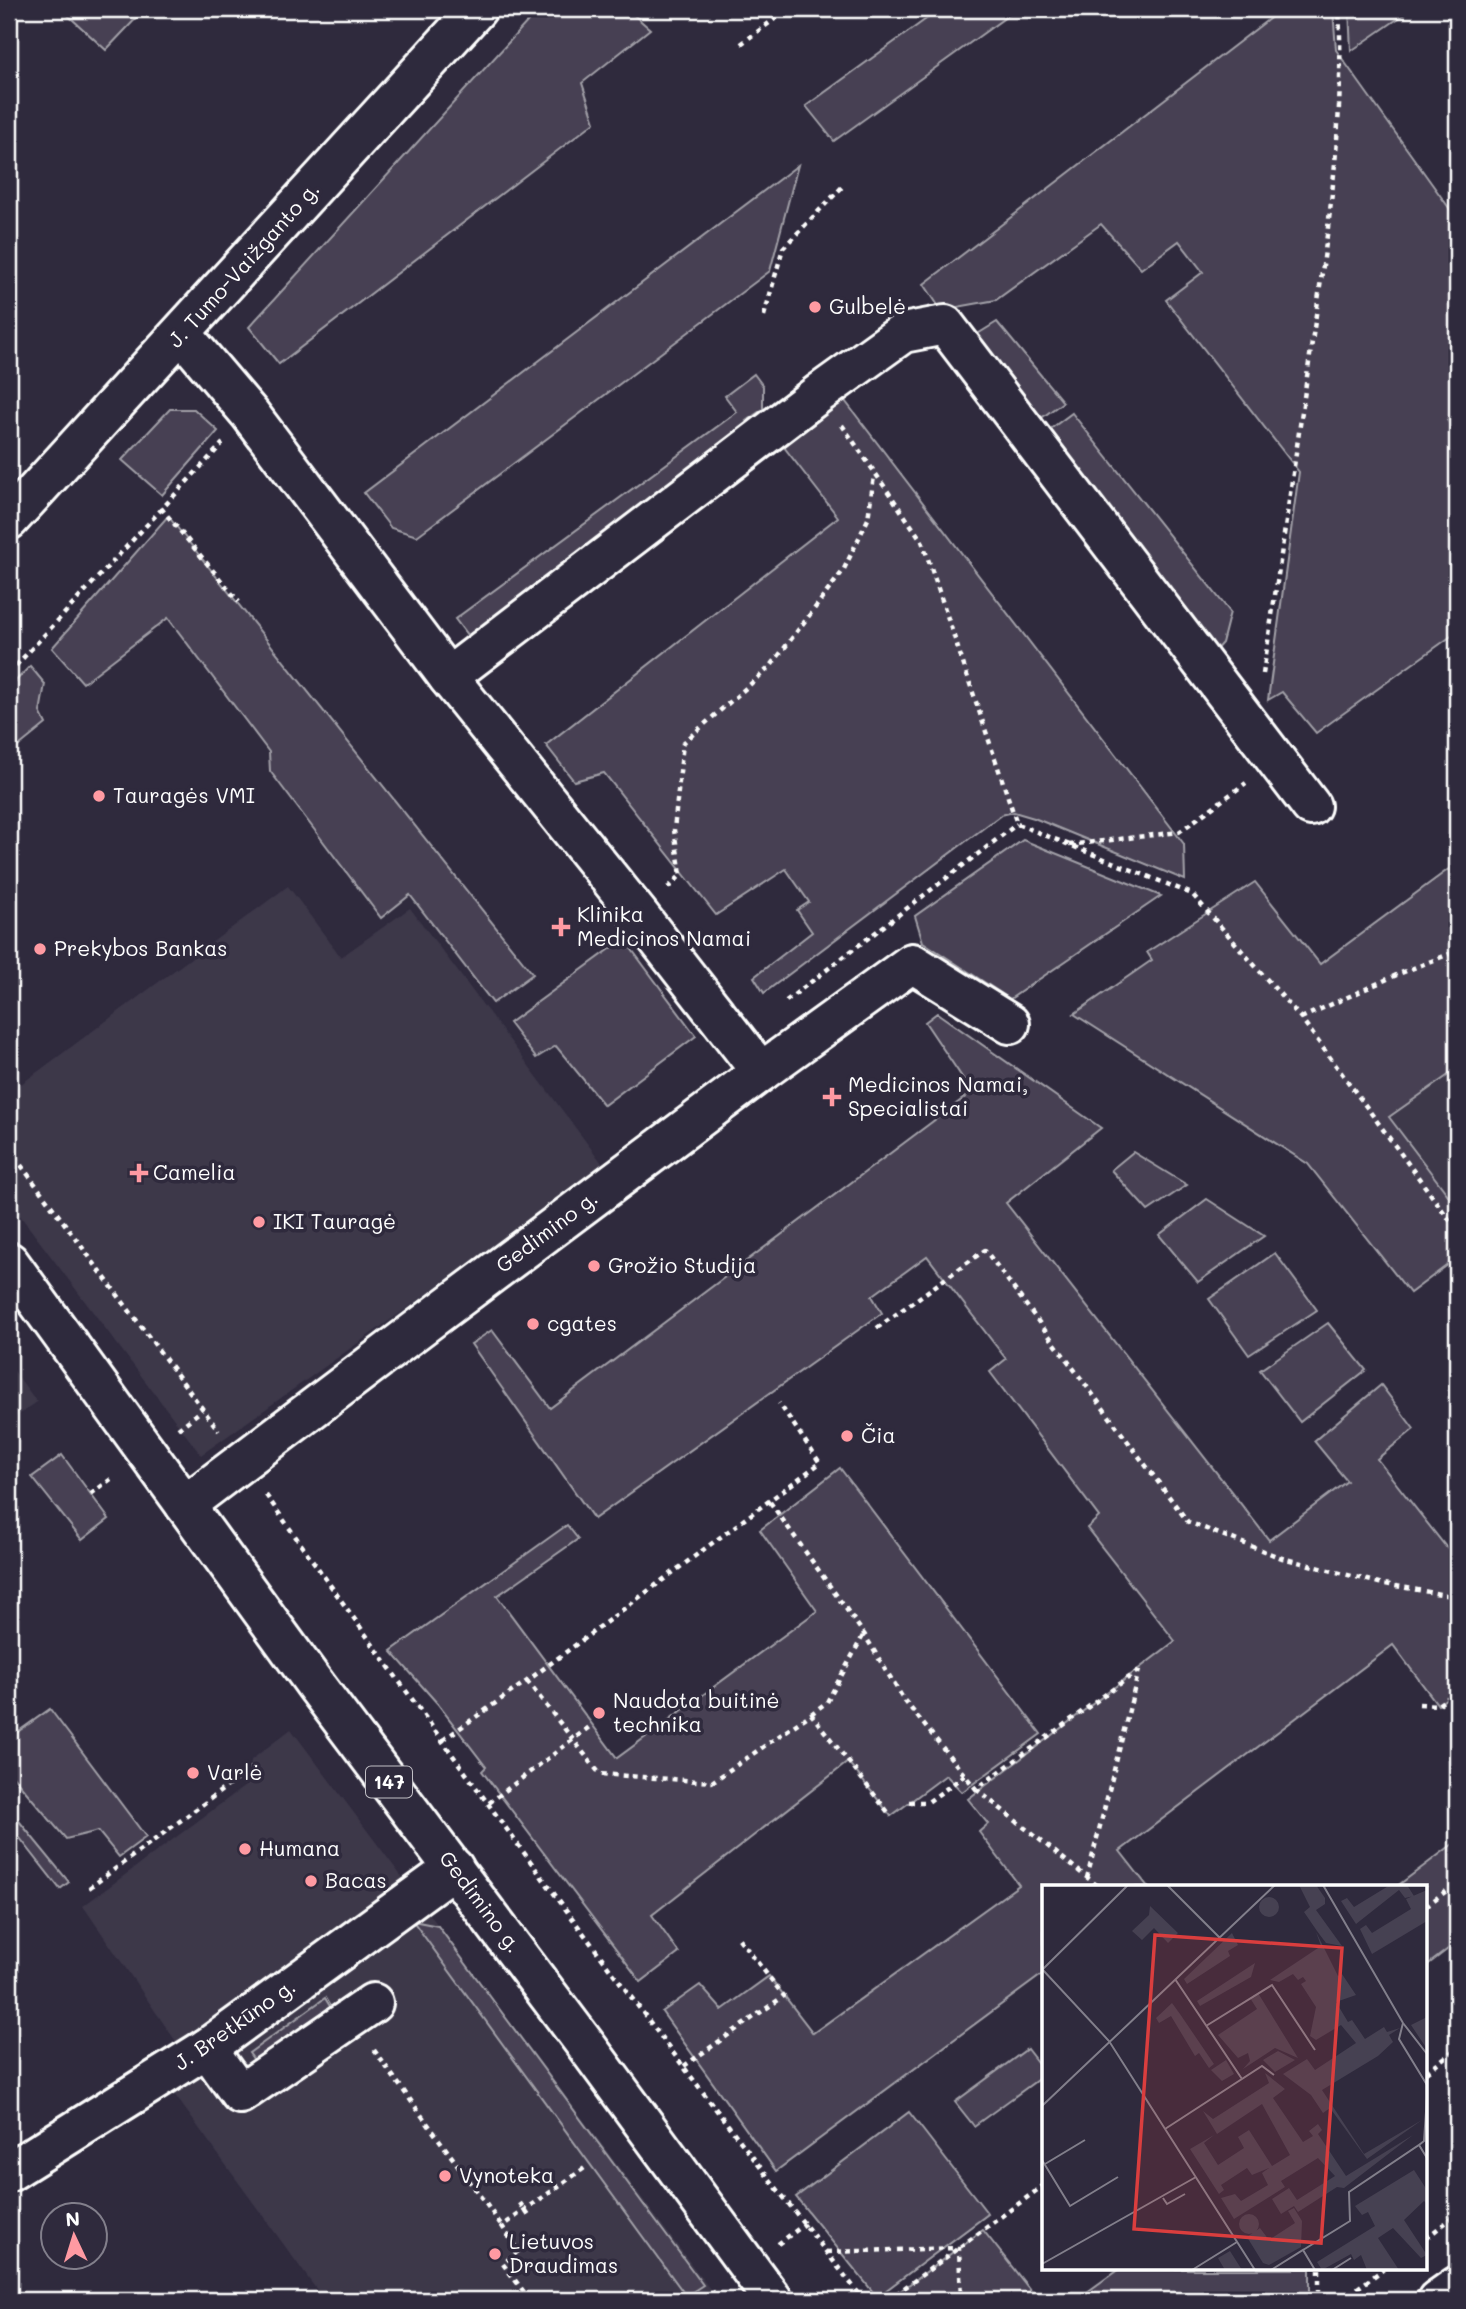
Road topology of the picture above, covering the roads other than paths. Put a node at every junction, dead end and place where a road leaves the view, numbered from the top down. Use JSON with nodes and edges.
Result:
{"nodes":[{"id":1,"x":477,"y":9,"type":"edge"},
{"id":2,"x":182,"y":334,"type":"junction"},
{"id":3,"x":9,"y":520,"type":"edge"},
{"id":4,"x":448,"y":677,"type":"junction"},
{"id":5,"x":1311,"y":806,"type":"dead end"},
{"id":6,"x":1010,"y":1024,"type":"dead end"},
{"id":7,"x":761,"y":1072,"type":"junction"},
{"id":8,"x":9,"y":1262,"type":"edge"},
{"id":9,"x":185,"y":1505,"type":"junction"},
{"id":10,"x":454,"y":1868,"type":"junction"},
{"id":11,"x":361,"y":2011,"type":"road end"},
{"id":12,"x":207,"y":2048,"type":"junction"},
{"id":13,"x":9,"y":2172,"type":"edge"},
{"id":14,"x":1457,"y":2286,"type":"edge"},
{"id":15,"x":774,"y":2300,"type":"edge"},
{"id":16,"x":1437,"y":2300,"type":"edge"}],
"edges":[{"from":1,"to":2,"type":"street","name":"J. Tumo-Vaižganto g."},
{"from":2,"to":3,"type":"street","name":"J. Tumo-Vaižganto g."},
{"from":2,"to":4,"type":"street"},
{"from":4,"to":5,"type":"street"},
{"from":4,"to":7,"type":"street"},
{"from":6,"to":7,"type":"street","name":"Gedimino g."},
{"from":7,"to":9,"type":"street","name":"Gedimino g."},
{"from":8,"to":9,"type":"street","name":"Gedimino g.","number":"147"},
{"from":9,"to":10,"type":"street","name":"Gedimino g.","number":"147"},
{"from":10,"to":12,"type":"street","name":"J. Bretkūno g."},
{"from":10,"to":15,"type":"street","name":"Gedimino g.","number":"147"},
{"from":11,"to":12,"type":"street"},
{"from":12,"to":13,"type":"street","name":"J. Bretkūno g."},
{"from":14,"to":16,"type":"street"}]}
